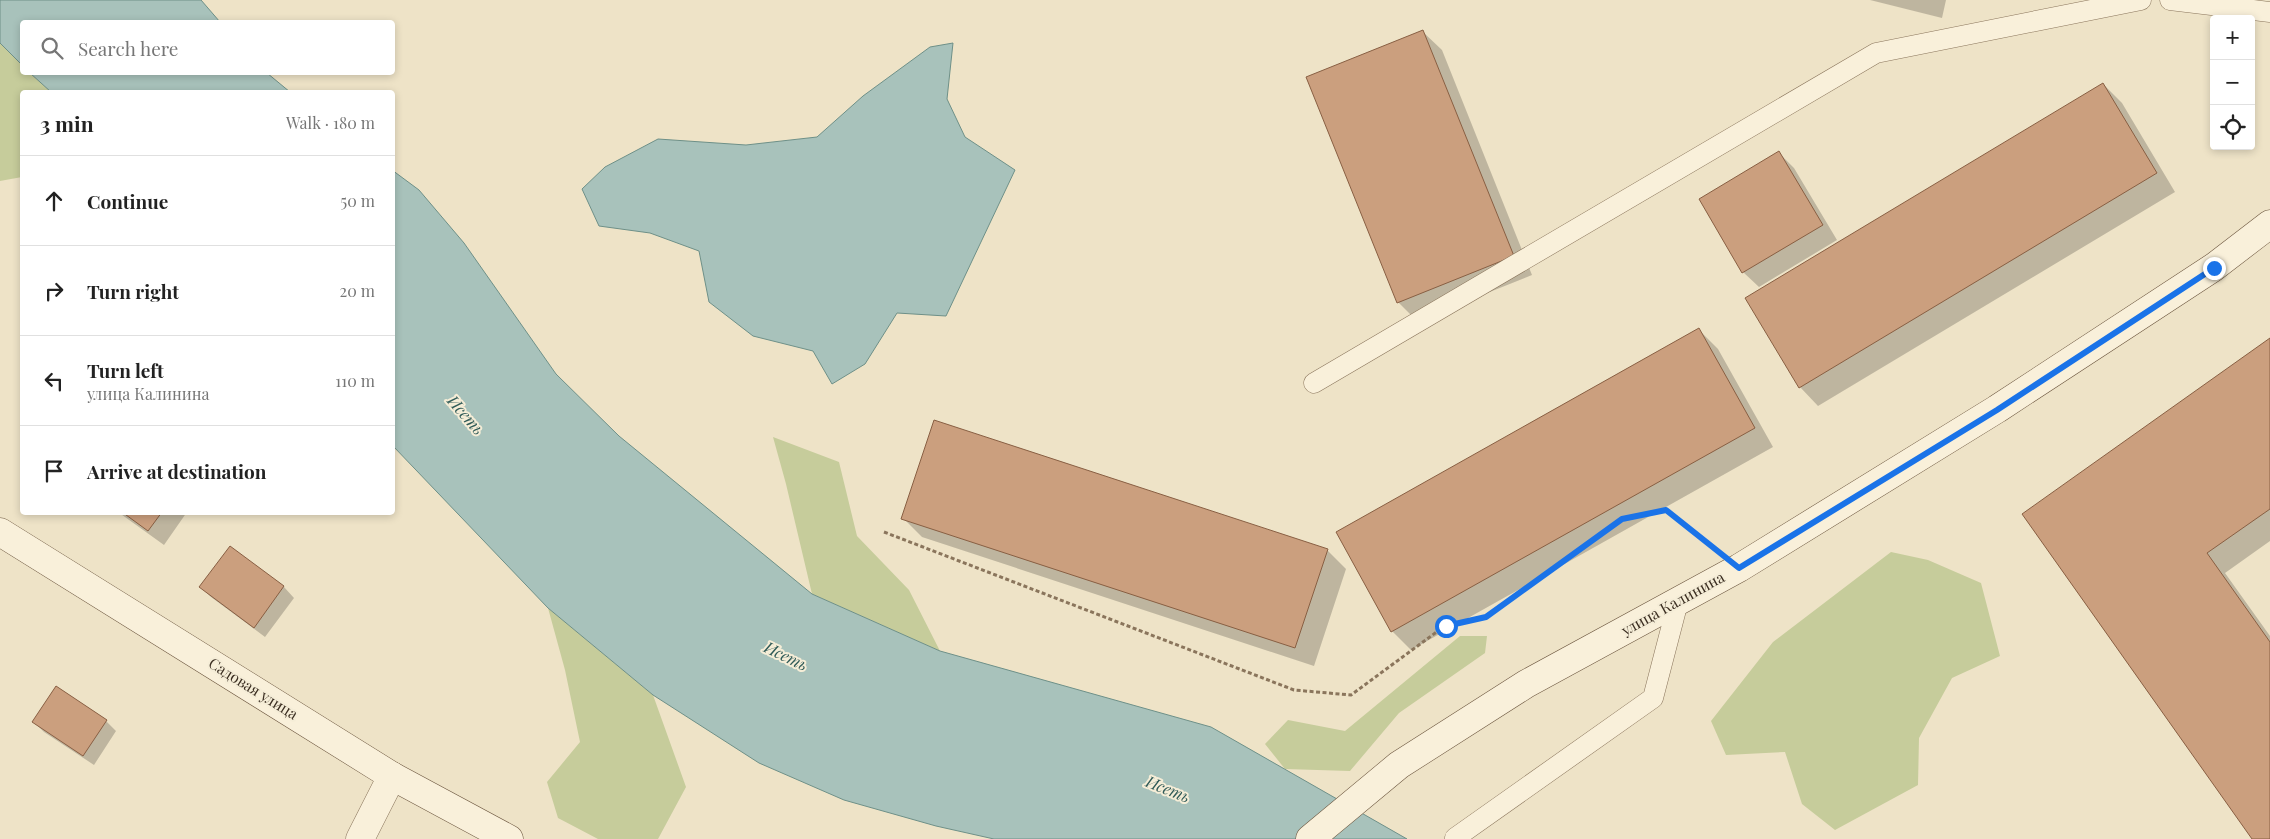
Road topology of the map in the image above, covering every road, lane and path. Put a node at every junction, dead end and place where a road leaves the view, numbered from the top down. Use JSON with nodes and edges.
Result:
{"nodes":[{"id":1,"x":2141,"y":0,"type":"edge"},
{"id":2,"x":2170,"y":0,"type":"edge"},
{"id":3,"x":2270,"y":12,"type":"edge"},
{"id":4,"x":2270,"y":224,"type":"edge"},
{"id":5,"x":1314,"y":383,"type":"dead end"},
{"id":6,"x":0,"y":532,"type":"edge"},
{"id":7,"x":884,"y":532,"type":"dead end"},
{"id":8,"x":1739,"y":568,"type":"junction"},
{"id":9,"x":1678,"y":602,"type":"junction"},
{"id":10,"x":392,"y":776,"type":"junction"},
{"id":11,"x":1455,"y":838,"type":"edge"},
{"id":12,"x":360,"y":839,"type":"edge"},
{"id":13,"x":509,"y":839,"type":"edge"},
{"id":14,"x":1310,"y":839,"type":"edge"}],
"edges":[{"from":1,"to":5,"type":"lane"},
{"from":2,"to":3,"type":"lane"},
{"from":4,"to":8,"type":"main road","name":"улица Калинина"},
{"from":6,"to":10,"type":"main road","name":"Садовая улица"},
{"from":7,"to":8,"type":"path"},
{"from":8,"to":9,"type":"main road","name":"улица Калинина"},
{"from":9,"to":11,"type":"lane"},
{"from":9,"to":14,"type":"main road","name":"улица Калинина"},
{"from":10,"to":12,"type":"main road"},
{"from":10,"to":13,"type":"main road","name":"Садовая улица"}]}
